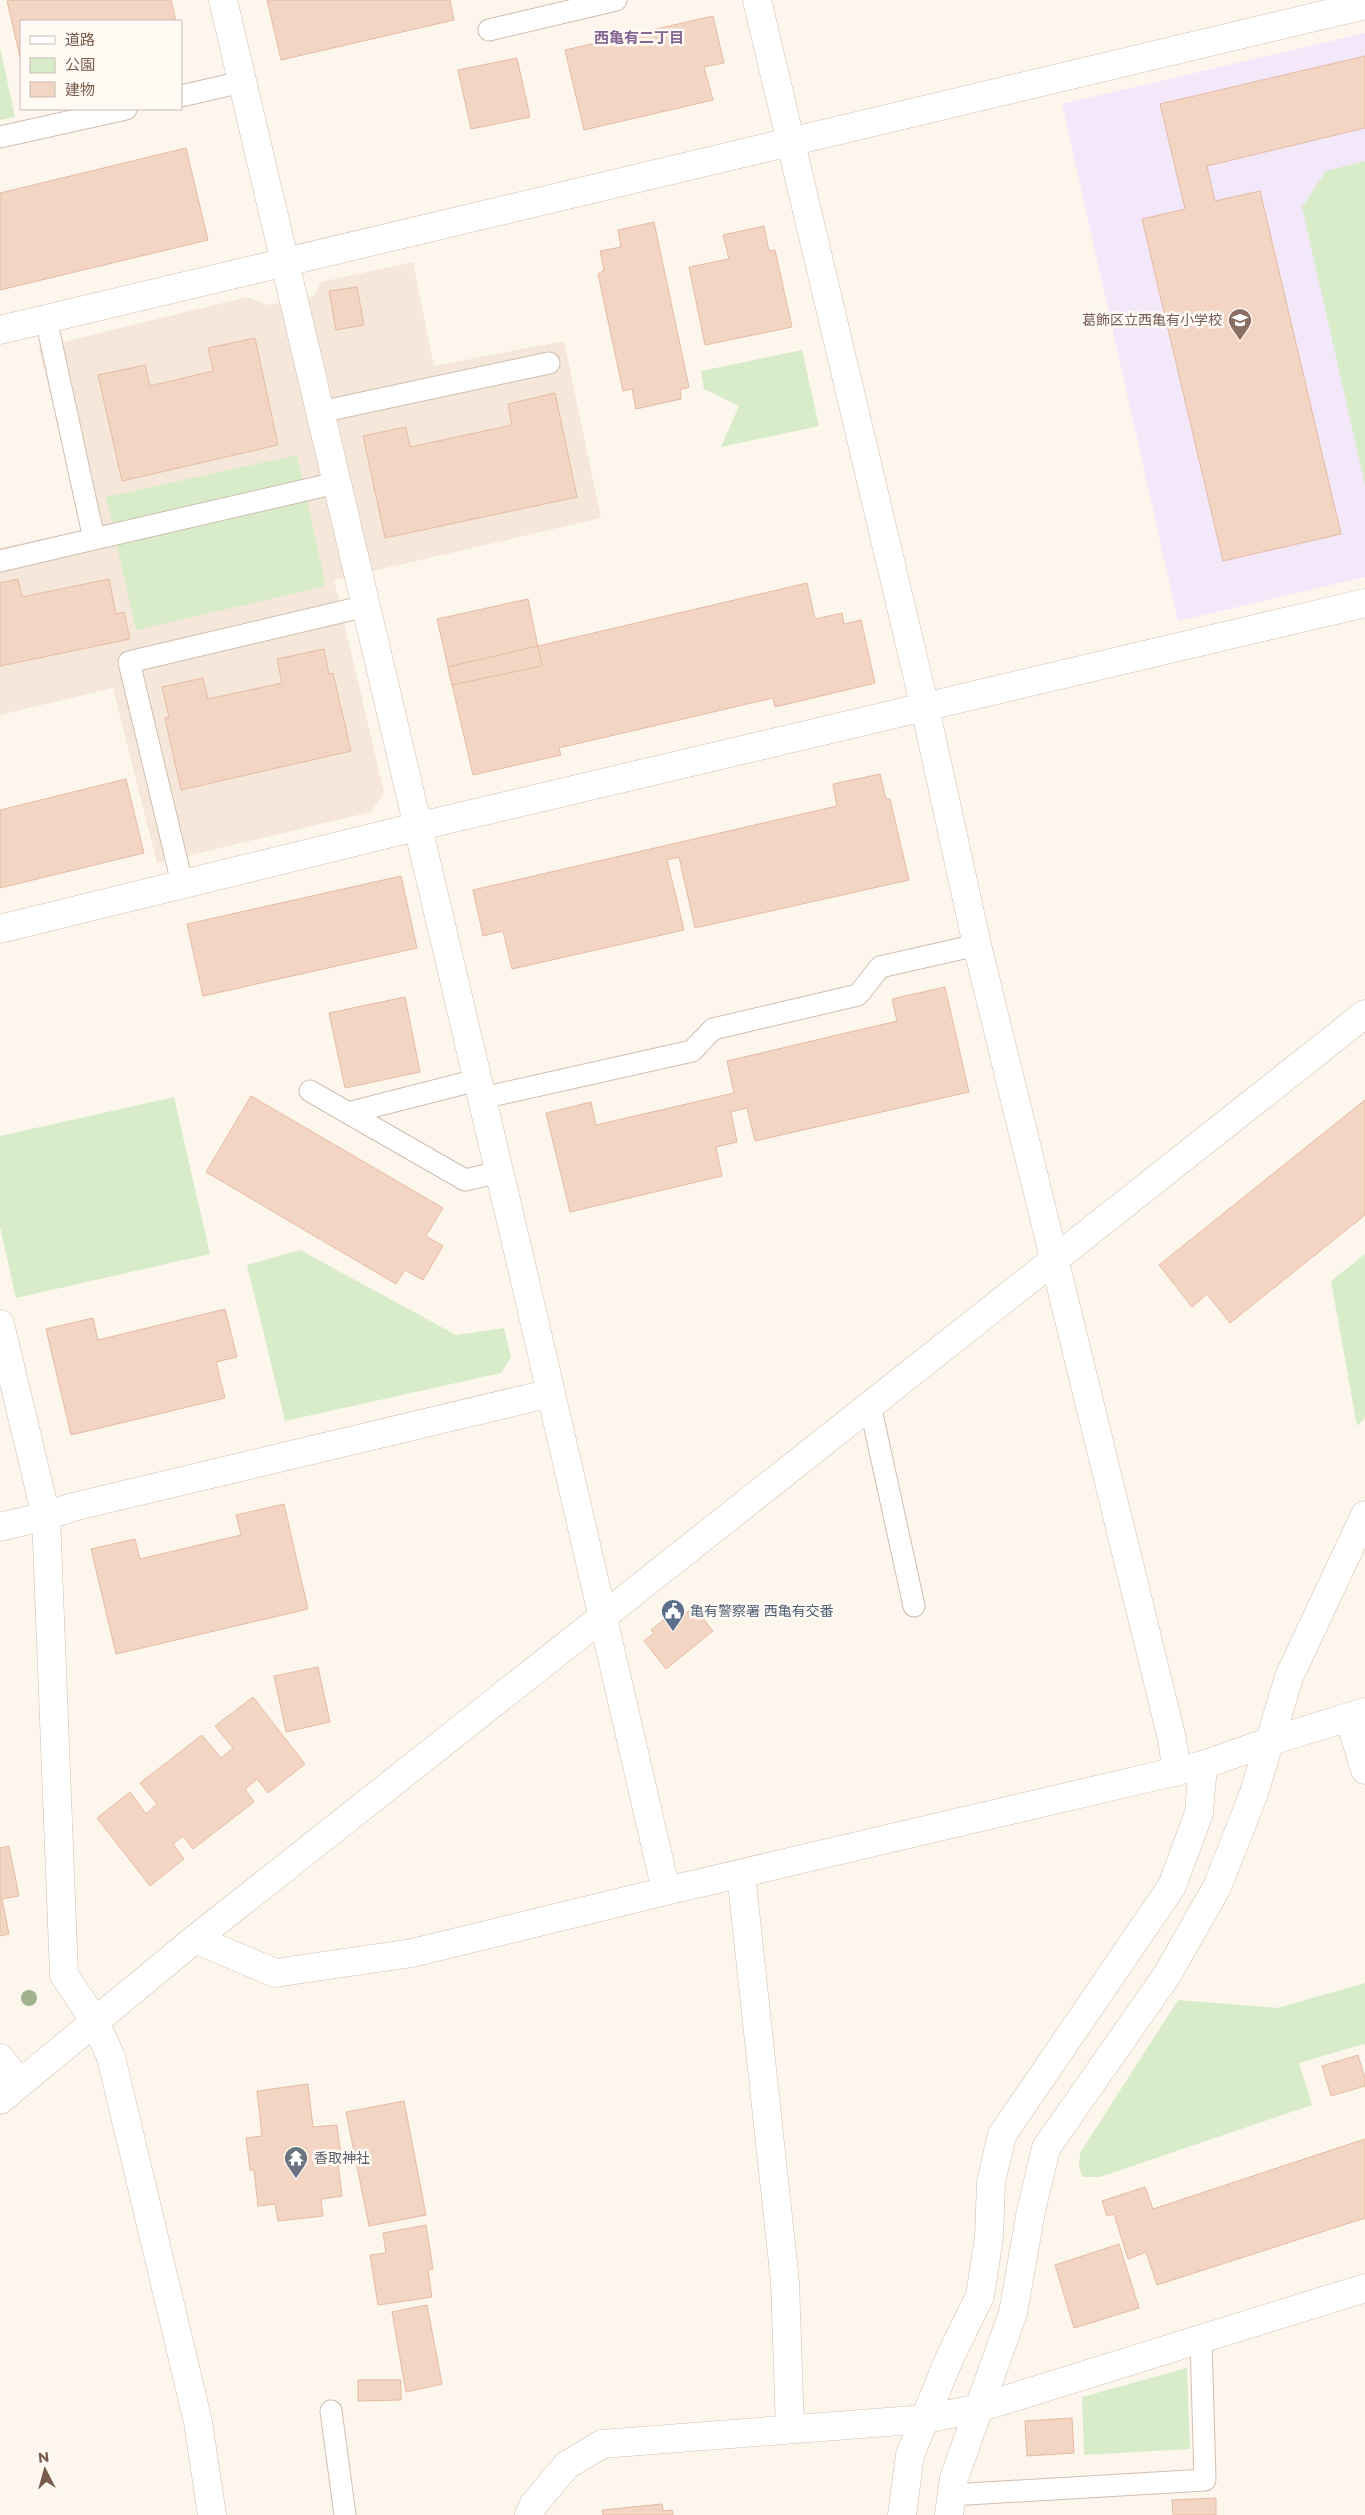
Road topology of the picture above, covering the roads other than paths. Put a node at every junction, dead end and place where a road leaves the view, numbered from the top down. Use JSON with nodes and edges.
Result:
{"nodes":[{"id":1,"x":222,"y":0,"type":"edge"},
{"id":2,"x":616,"y":0,"type":"edge"},
{"id":3,"x":757,"y":0,"type":"edge"},
{"id":4,"x":1365,"y":5,"type":"edge"},
{"id":5,"x":1297,"y":10,"type":"edge"},
{"id":6,"x":489,"y":30,"type":"dead end"},
{"id":7,"x":242,"y":82,"type":"junction"},
{"id":8,"x":182,"y":96,"type":"edge"},
{"id":9,"x":122,"y":110,"type":"edge"},
{"id":10,"x":0,"y":137,"type":"edge"},
{"id":11,"x":790,"y":141,"type":"junction"},
{"id":12,"x":285,"y":263,"type":"junction"},
{"id":13,"x":46,"y":319,"type":"junction"},
{"id":14,"x":0,"y":330,"type":"edge"},
{"id":15,"x":549,"y":363,"type":"dead end"},
{"id":16,"x":320,"y":412,"type":"junction"},
{"id":17,"x":336,"y":484,"type":"junction"},
{"id":18,"x":94,"y":540,"type":"junction"},
{"id":19,"x":0,"y":561,"type":"edge"},
{"id":20,"x":1365,"y":604,"type":"edge"},
{"id":21,"x":366,"y":606,"type":"junction"},
{"id":22,"x":925,"y":708,"type":"junction"},
{"id":23,"x":416,"y":827,"type":"junction"},
{"id":24,"x":182,"y":883,"type":"junction"},
{"id":25,"x":0,"y":929,"type":"edge"},
{"id":26,"x":977,"y":944,"type":"junction"},
{"id":27,"x":1365,"y":1014,"type":"edge"},
{"id":28,"x":480,"y":1089,"type":"junction"},
{"id":29,"x":310,"y":1091,"type":"dead end"},
{"id":30,"x":348,"y":1113,"type":"junction"},
{"id":31,"x":500,"y":1172,"type":"junction"},
{"id":32,"x":1053,"y":1259,"type":"junction"},
{"id":33,"x":0,"y":1324,"type":"edge"},
{"id":34,"x":551,"y":1393,"type":"junction"},
{"id":35,"x":870,"y":1405,"type":"junction"},
{"id":36,"x":1365,"y":1515,"type":"edge"},
{"id":37,"x":46,"y":1516,"type":"junction"},
{"id":38,"x":0,"y":1527,"type":"edge"},
{"id":39,"x":914,"y":1606,"type":"dead end"},
{"id":40,"x":602,"y":1617,"type":"junction"},
{"id":41,"x":1357,"y":1715,"type":"edge"},
{"id":42,"x":1271,"y":1740,"type":"junction"},
{"id":43,"x":1203,"y":1765,"type":"junction"},
{"id":44,"x":1365,"y":1770,"type":"edge"},
{"id":45,"x":1177,"y":1772,"type":"junction"},
{"id":46,"x":741,"y":1874,"type":"junction"},
{"id":47,"x":666,"y":1891,"type":"junction"},
{"id":48,"x":195,"y":1939,"type":"junction"},
{"id":49,"x":94,"y":2020,"type":"junction"},
{"id":50,"x":0,"y":2058,"type":"edge"},
{"id":51,"x":10,"y":2091,"type":"edge"},
{"id":52,"x":1365,"y":2288,"type":"edge"},
{"id":53,"x":1201,"y":2340,"type":"junction"},
{"id":54,"x":979,"y":2408,"type":"junction"},
{"id":55,"x":331,"y":2411,"type":"dead end"},
{"id":56,"x":926,"y":2419,"type":"junction"},
{"id":57,"x":790,"y":2430,"type":"junction"},
{"id":58,"x":950,"y":2505,"type":"edge"},
{"id":59,"x":212,"y":2515,"type":"edge"},
{"id":60,"x":345,"y":2515,"type":"edge"},
{"id":61,"x":529,"y":2515,"type":"edge"},
{"id":62,"x":902,"y":2515,"type":"edge"}],
"edges":[{"from":1,"to":7,"type":"street"},
{"from":2,"to":6,"type":"lane"},
{"from":3,"to":11,"type":"street"},
{"from":4,"to":5,"type":"street"},
{"from":5,"to":11,"type":"street"},
{"from":7,"to":8,"type":"lane"},
{"from":7,"to":12,"type":"street"},
{"from":9,"to":10,"type":"lane"},
{"from":11,"to":12,"type":"street"},
{"from":11,"to":22,"type":"street"},
{"from":12,"to":13,"type":"street"},
{"from":12,"to":16,"type":"street"},
{"from":13,"to":14,"type":"street"},
{"from":13,"to":18,"type":"lane"},
{"from":15,"to":16,"type":"lane"},
{"from":16,"to":17,"type":"street"},
{"from":17,"to":18,"type":"lane"},
{"from":17,"to":21,"type":"street"},
{"from":18,"to":19,"type":"lane"},
{"from":20,"to":22,"type":"street"},
{"from":21,"to":23,"type":"street"},
{"from":21,"to":24,"type":"lane"},
{"from":22,"to":23,"type":"street"},
{"from":22,"to":26,"type":"street"},
{"from":23,"to":24,"type":"street"},
{"from":23,"to":28,"type":"street"},
{"from":24,"to":25,"type":"street"},
{"from":26,"to":28,"type":"lane"},
{"from":26,"to":32,"type":"street"},
{"from":27,"to":32,"type":"street"},
{"from":28,"to":30,"type":"lane"},
{"from":28,"to":31,"type":"street"},
{"from":29,"to":30,"type":"lane"},
{"from":30,"to":31,"type":"lane"},
{"from":31,"to":34,"type":"street"},
{"from":32,"to":35,"type":"street"},
{"from":32,"to":45,"type":"street"},
{"from":33,"to":37,"type":"street"},
{"from":34,"to":37,"type":"street"},
{"from":34,"to":40,"type":"street"},
{"from":35,"to":39,"type":"lane"},
{"from":35,"to":40,"type":"street"},
{"from":36,"to":42,"type":"street"},
{"from":37,"to":38,"type":"street"},
{"from":37,"to":49,"type":"street"},
{"from":40,"to":47,"type":"street"},
{"from":40,"to":48,"type":"street"},
{"from":41,"to":42,"type":"street"},
{"from":41,"to":44,"type":"street"},
{"from":42,"to":43,"type":"street"},
{"from":42,"to":54,"type":"street"},
{"from":43,"to":45,"type":"street"},
{"from":43,"to":56,"type":"street"},
{"from":45,"to":46,"type":"street"},
{"from":46,"to":47,"type":"street"},
{"from":46,"to":57,"type":"street"},
{"from":47,"to":48,"type":"street"},
{"from":48,"to":49,"type":"street"},
{"from":49,"to":51,"type":"street"},
{"from":49,"to":59,"type":"street"},
{"from":50,"to":51,"type":"street"},
{"from":52,"to":53,"type":"street"},
{"from":53,"to":54,"type":"street"},
{"from":53,"to":58,"type":"lane"},
{"from":54,"to":56,"type":"street"},
{"from":54,"to":58,"type":"street"},
{"from":55,"to":60,"type":"lane"},
{"from":56,"to":57,"type":"street"},
{"from":56,"to":62,"type":"street"},
{"from":57,"to":61,"type":"street"}]}
